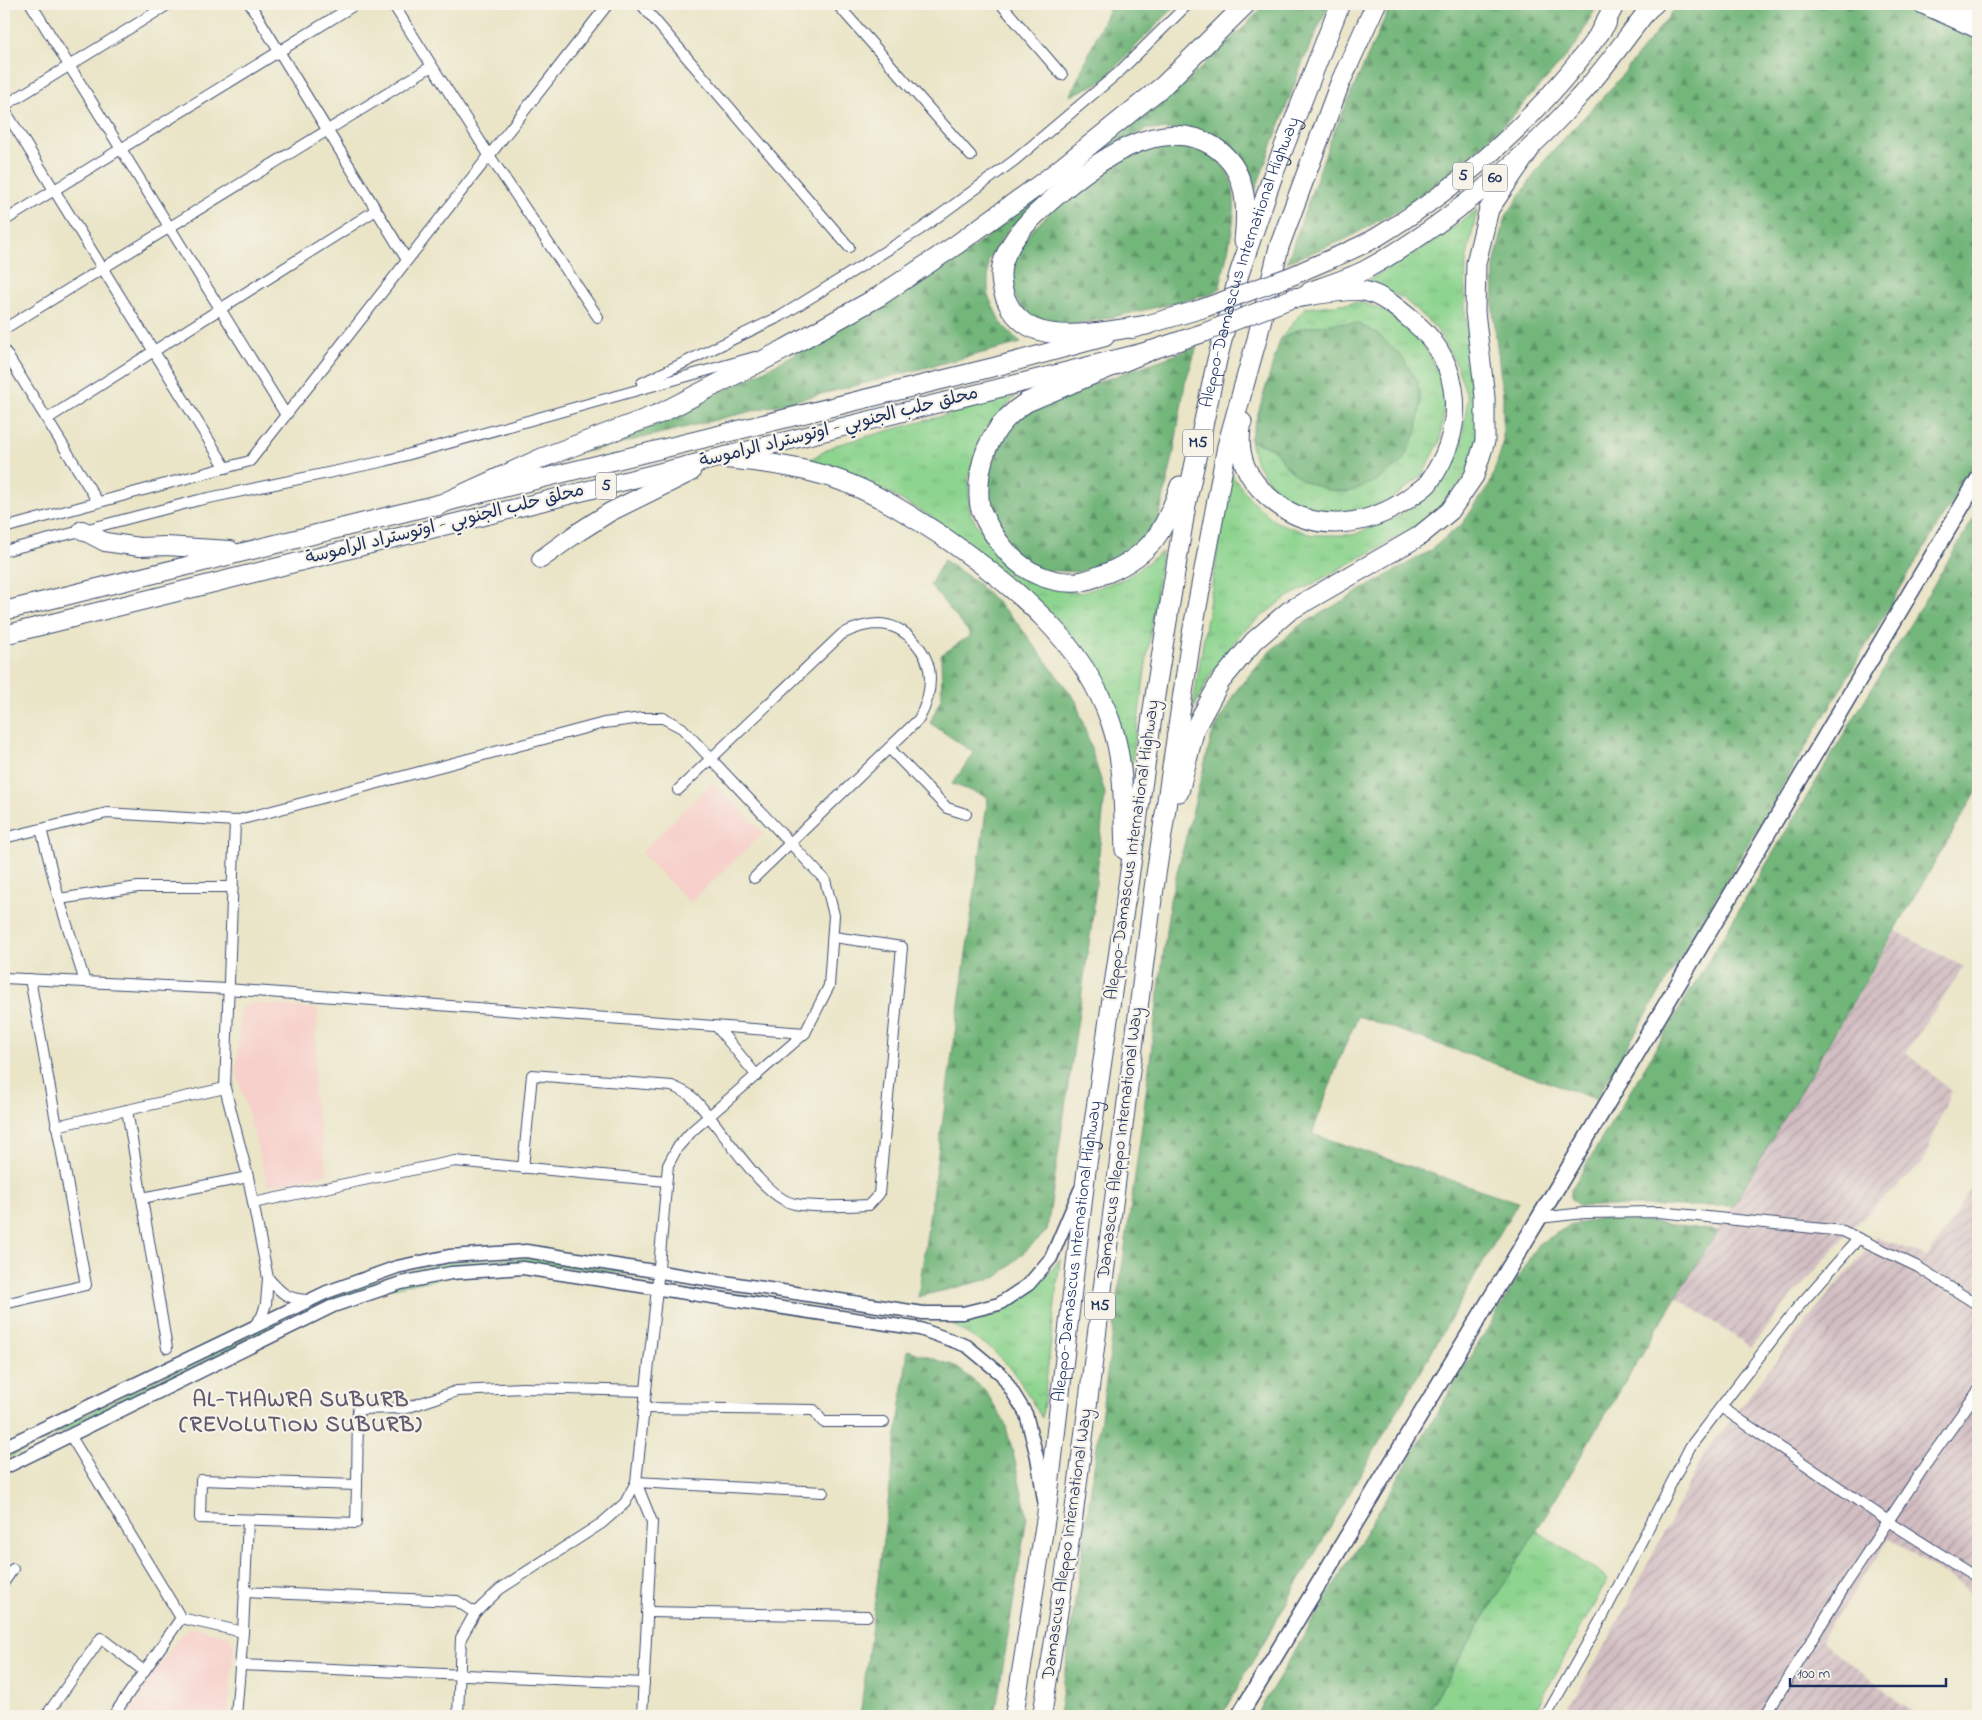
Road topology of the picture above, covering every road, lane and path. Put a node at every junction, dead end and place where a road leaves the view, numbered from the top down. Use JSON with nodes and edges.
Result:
{"nodes":[{"id":1,"x":31,"y":4,"type":"edge"},
{"id":2,"x":169,"y":4,"type":"edge"},
{"id":3,"x":250,"y":4,"type":"edge"},
{"id":4,"x":356,"y":4,"type":"edge"},
{"id":5,"x":393,"y":4,"type":"edge"},
{"id":6,"x":608,"y":4,"type":"edge"},
{"id":7,"x":641,"y":4,"type":"edge"},
{"id":8,"x":837,"y":4,"type":"edge"},
{"id":9,"x":1001,"y":4,"type":"edge"},
{"id":10,"x":1188,"y":4,"type":"edge"},
{"id":11,"x":1246,"y":4,"type":"edge"},
{"id":12,"x":1340,"y":4,"type":"edge"},
{"id":13,"x":1376,"y":4,"type":"edge"},
{"id":14,"x":1615,"y":4,"type":"edge"},
{"id":15,"x":1620,"y":4,"type":"edge"},
{"id":16,"x":1655,"y":4,"type":"edge"},
{"id":17,"x":1922,"y":4,"type":"edge"},
{"id":18,"x":1956,"y":4,"type":"edge"},
{"id":19,"x":1978,"y":14,"type":"edge"},
{"id":20,"x":1978,"y":29,"type":"edge"},
{"id":21,"x":1599,"y":34,"type":"junction"},
{"id":22,"x":279,"y":51,"type":"junction"},
{"id":23,"x":68,"y":65,"type":"junction"},
{"id":24,"x":432,"y":66,"type":"junction"},
{"id":25,"x":1062,"y":75,"type":"dead end"},
{"id":26,"x":4,"y":107,"type":"edge"},
{"id":27,"x":327,"y":130,"type":"junction"},
{"id":28,"x":121,"y":148,"type":"junction"},
{"id":29,"x":1530,"y":149,"type":"junction"},
{"id":30,"x":489,"y":155,"type":"junction"},
{"id":31,"x":971,"y":156,"type":"dead end"},
{"id":32,"x":54,"y":190,"type":"junction"},
{"id":33,"x":376,"y":210,"type":"junction"},
{"id":34,"x":4,"y":220,"type":"edge"},
{"id":35,"x":170,"y":227,"type":"junction"},
{"id":36,"x":848,"y":247,"type":"dead end"},
{"id":37,"x":406,"y":260,"type":"junction"},
{"id":38,"x":103,"y":268,"type":"junction"},
{"id":39,"x":1240,"y":274,"type":"junction"},
{"id":40,"x":1293,"y":298,"type":"junction"},
{"id":41,"x":220,"y":309,"type":"junction"},
{"id":42,"x":598,"y":317,"type":"dead end"},
{"id":43,"x":1147,"y":325,"type":"junction"},
{"id":44,"x":4,"y":330,"type":"edge"},
{"id":45,"x":1257,"y":339,"type":"junction"},
{"id":46,"x":784,"y":349,"type":"junction"},
{"id":47,"x":4,"y":350,"type":"edge"},
{"id":48,"x":154,"y":351,"type":"junction"},
{"id":49,"x":1148,"y":351,"type":"junction"},
{"id":50,"x":618,"y":395,"type":"junction"},
{"id":51,"x":286,"y":415,"type":"junction"},
{"id":52,"x":47,"y":420,"type":"junction"},
{"id":53,"x":1202,"y":424,"type":"junction"},
{"id":54,"x":721,"y":458,"type":"junction"},
{"id":55,"x":226,"y":468,"type":"junction"},
{"id":56,"x":1978,"y":479,"type":"edge"},
{"id":57,"x":98,"y":502,"type":"junction"},
{"id":58,"x":437,"y":506,"type":"junction"},
{"id":59,"x":4,"y":528,"type":"edge"},
{"id":60,"x":82,"y":530,"type":"junction"},
{"id":61,"x":4,"y":551,"type":"edge"},
{"id":62,"x":248,"y":552,"type":"junction"},
{"id":63,"x":541,"y":560,"type":"dead end"},
{"id":64,"x":4,"y":611,"type":"edge"},
{"id":65,"x":4,"y":635,"type":"edge"},
{"id":66,"x":889,"y":748,"type":"junction"},
{"id":67,"x":711,"y":759,"type":"junction"},
{"id":68,"x":678,"y":790,"type":"dead end"},
{"id":69,"x":966,"y":814,"type":"dead end"},
{"id":70,"x":235,"y":821,"type":"junction"},
{"id":71,"x":41,"y":829,"type":"junction"},
{"id":72,"x":4,"y":838,"type":"edge"},
{"id":73,"x":790,"y":843,"type":"junction"},
{"id":74,"x":754,"y":878,"type":"dead end"},
{"id":75,"x":233,"y":887,"type":"junction"},
{"id":76,"x":1153,"y":896,"type":"junction"},
{"id":77,"x":59,"y":899,"type":"junction"},
{"id":78,"x":1126,"y":899,"type":"junction"},
{"id":79,"x":834,"y":937,"type":"junction"},
{"id":80,"x":4,"y":978,"type":"edge"},
{"id":81,"x":30,"y":979,"type":"junction"},
{"id":82,"x":85,"y":982,"type":"junction"},
{"id":83,"x":227,"y":989,"type":"junction"},
{"id":84,"x":717,"y":1027,"type":"junction"},
{"id":85,"x":805,"y":1033,"type":"junction"},
{"id":86,"x":757,"y":1076,"type":"junction"},
{"id":87,"x":225,"y":1088,"type":"junction"},
{"id":88,"x":127,"y":1110,"type":"junction"},
{"id":89,"x":709,"y":1117,"type":"junction"},
{"id":90,"x":56,"y":1126,"type":"junction"},
{"id":91,"x":523,"y":1168,"type":"junction"},
{"id":92,"x":1086,"y":1174,"type":"junction"},
{"id":93,"x":248,"y":1177,"type":"junction"},
{"id":94,"x":666,"y":1180,"type":"junction"},
{"id":95,"x":142,"y":1198,"type":"junction"},
{"id":96,"x":253,"y":1203,"type":"junction"},
{"id":97,"x":1539,"y":1218,"type":"junction"},
{"id":98,"x":1858,"y":1239,"type":"junction"},
{"id":99,"x":658,"y":1272,"type":"junction"},
{"id":100,"x":268,"y":1278,"type":"junction"},
{"id":101,"x":657,"y":1289,"type":"junction"},
{"id":102,"x":309,"y":1300,"type":"junction"},
{"id":103,"x":4,"y":1304,"type":"edge"},
{"id":104,"x":1978,"y":1305,"type":"edge"},
{"id":105,"x":934,"y":1314,"type":"junction"},
{"id":106,"x":252,"y":1328,"type":"junction"},
{"id":107,"x":931,"y":1334,"type":"junction"},
{"id":108,"x":167,"y":1348,"type":"dead end"},
{"id":109,"x":646,"y":1391,"type":"junction"},
{"id":110,"x":1978,"y":1391,"type":"edge"},
{"id":111,"x":1721,"y":1407,"type":"junction"},
{"id":112,"x":644,"y":1408,"type":"junction"},
{"id":113,"x":884,"y":1422,"type":"dead end"},
{"id":114,"x":70,"y":1435,"type":"junction"},
{"id":115,"x":4,"y":1447,"type":"edge"},
{"id":116,"x":4,"y":1468,"type":"edge"},
{"id":117,"x":636,"y":1482,"type":"junction"},
{"id":118,"x":357,"y":1485,"type":"junction"},
{"id":119,"x":823,"y":1492,"type":"dead end"},
{"id":120,"x":1046,"y":1517,"type":"junction"},
{"id":121,"x":248,"y":1520,"type":"junction"},
{"id":122,"x":1888,"y":1521,"type":"junction"},
{"id":123,"x":13,"y":1569,"type":"dead end"},
{"id":124,"x":1978,"y":1578,"type":"edge"},
{"id":125,"x":4,"y":1582,"type":"edge"},
{"id":126,"x":244,"y":1592,"type":"junction"},
{"id":127,"x":475,"y":1612,"type":"junction"},
{"id":128,"x":647,"y":1612,"type":"junction"},
{"id":129,"x":867,"y":1616,"type":"dead end"},
{"id":130,"x":181,"y":1618,"type":"junction"},
{"id":131,"x":243,"y":1632,"type":"junction"},
{"id":132,"x":240,"y":1665,"type":"junction"},
{"id":133,"x":144,"y":1671,"type":"junction"},
{"id":134,"x":460,"y":1675,"type":"junction"},
{"id":135,"x":644,"y":1683,"type":"junction"},
{"id":136,"x":46,"y":1716,"type":"edge"},
{"id":137,"x":112,"y":1716,"type":"edge"},
{"id":138,"x":236,"y":1716,"type":"edge"},
{"id":139,"x":458,"y":1716,"type":"edge"},
{"id":140,"x":642,"y":1716,"type":"edge"},
{"id":141,"x":1014,"y":1716,"type":"edge"},
{"id":142,"x":1042,"y":1716,"type":"edge"},
{"id":143,"x":1239,"y":1716,"type":"edge"},
{"id":144,"x":1546,"y":1716,"type":"edge"},
{"id":145,"x":1765,"y":1716,"type":"edge"}],
"edges":[{"from":1,"to":23,"type":"street"},
{"from":2,"to":23,"type":"street"},
{"from":3,"to":22,"type":"street"},
{"from":4,"to":22,"type":"street"},
{"from":5,"to":24,"type":"street"},
{"from":6,"to":30,"type":"street"},
{"from":7,"to":36,"type":"street"},
{"from":8,"to":31,"type":"street"},
{"from":9,"to":25,"type":"street"},
{"from":10,"to":50,"type":"street"},
{"from":11,"to":46,"type":"highway"},
{"from":12,"to":39,"type":"highway","name":"Aleppo-Damascus International Highway","number":"M5"},
{"from":13,"to":45,"type":"highway","name":"Aleppo-Damascus International Highway","number":"M5"},
{"from":14,"to":21,"type":"highway"},
{"from":15,"to":21,"type":"highway"},
{"from":16,"to":29,"type":"highway","number":"60"},
{"from":17,"to":20,"type":"highway"},
{"from":18,"to":19,"type":"highway"},
{"from":21,"to":43,"type":"highway","name":"محلق حلب الجنوبي - اوتوستراد الراموسة","number":"5","bridge":true},
{"from":22,"to":27,"type":"street"},
{"from":22,"to":28,"type":"street"},
{"from":23,"to":26,"type":"street"},
{"from":23,"to":28,"type":"street"},
{"from":24,"to":27,"type":"street"},
{"from":24,"to":30,"type":"street"},
{"from":26,"to":32,"type":"street"},
{"from":27,"to":33,"type":"street"},
{"from":27,"to":35,"type":"street"},
{"from":28,"to":32,"type":"street"},
{"from":28,"to":35,"type":"street"},
{"from":29,"to":40,"type":"highway","number":"60"},
{"from":29,"to":76,"type":"highway"},
{"from":30,"to":37,"type":"street"},
{"from":30,"to":42,"type":"street"},
{"from":32,"to":34,"type":"street"},
{"from":32,"to":38,"type":"street"},
{"from":33,"to":37,"type":"street"},
{"from":33,"to":41,"type":"street"},
{"from":35,"to":38,"type":"street"},
{"from":35,"to":41,"type":"street"},
{"from":37,"to":51,"type":"street"},
{"from":38,"to":44,"type":"street"},
{"from":38,"to":48,"type":"street"},
{"from":39,"to":43,"type":"highway"},
{"from":39,"to":53,"type":"highway","name":"Aleppo-Damascus International Highway","number":"M5"},
{"from":40,"to":45,"type":"highway"},
{"from":40,"to":49,"type":"highway","name":"محلق حلب الجنوبي - اوتوستراد الراموسة","number":"5","bridge":true},
{"from":41,"to":48,"type":"street"},
{"from":41,"to":51,"type":"street"},
{"from":43,"to":58,"type":"highway","name":"محلق حلب الجنوبي - اوتوستراد الراموسة","number":"5"},
{"from":45,"to":76,"type":"highway","name":"Aleppo-Damascus International Highway","number":"M5"},
{"from":46,"to":50,"type":"street"},
{"from":46,"to":58,"type":"highway"},
{"from":47,"to":52,"type":"street"},
{"from":48,"to":52,"type":"street"},
{"from":48,"to":55,"type":"street"},
{"from":49,"to":53,"type":"highway"},
{"from":49,"to":54,"type":"highway","name":"محلق حلب الجنوبي - اوتوستراد الراموسة","number":"5"},
{"from":50,"to":60,"type":"street"},
{"from":51,"to":55,"type":"street"},
{"from":52,"to":57,"type":"street"},
{"from":53,"to":78,"type":"highway","name":"Aleppo-Damascus International Highway","number":"M5"},
{"from":54,"to":63,"type":"highway"},
{"from":54,"to":65,"type":"highway","name":"محلق حلب الجنوبي - اوتوستراد الراموسة","number":"5"},
{"from":54,"to":78,"type":"highway"},
{"from":55,"to":57,"type":"street"},
{"from":56,"to":97,"type":"main road"},
{"from":57,"to":59,"type":"street"},
{"from":58,"to":62,"type":"highway","name":"محلق حلب الجنوبي - اوتوستراد الراموسة","number":"5"},
{"from":60,"to":61,"type":"street"},
{"from":60,"to":62,"type":"highway"},
{"from":62,"to":64,"type":"highway","name":"محلق حلب الجنوبي - اوتوستراد الراموسة","number":"5"},
{"from":66,"to":67,"type":"street"},
{"from":66,"to":69,"type":"street"},
{"from":66,"to":73,"type":"street"},
{"from":67,"to":68,"type":"street"},
{"from":67,"to":70,"type":"street"},
{"from":67,"to":73,"type":"street"},
{"from":70,"to":71,"type":"street"},
{"from":70,"to":75,"type":"street"},
{"from":71,"to":72,"type":"street"},
{"from":71,"to":77,"type":"street"},
{"from":73,"to":74,"type":"street"},
{"from":73,"to":79,"type":"street"},
{"from":75,"to":77,"type":"street"},
{"from":75,"to":83,"type":"street"},
{"from":76,"to":142,"type":"highway","name":"Damascus Aleppo International Way","number":"M5"},
{"from":77,"to":82,"type":"street"},
{"from":78,"to":92,"type":"highway","name":"Aleppo-Damascus International Highway","number":"M5"},
{"from":79,"to":85,"type":"street"},
{"from":79,"to":89,"type":"street"},
{"from":80,"to":81,"type":"street"},
{"from":81,"to":82,"type":"street"},
{"from":81,"to":90,"type":"street"},
{"from":82,"to":83,"type":"street"},
{"from":83,"to":84,"type":"street"},
{"from":83,"to":87,"type":"street"},
{"from":84,"to":85,"type":"street"},
{"from":84,"to":86,"type":"street"},
{"from":85,"to":86,"type":"street"},
{"from":86,"to":89,"type":"street"},
{"from":87,"to":88,"type":"street"},
{"from":87,"to":93,"type":"street"},
{"from":88,"to":90,"type":"street"},
{"from":88,"to":95,"type":"street"},
{"from":89,"to":91,"type":"street"},
{"from":89,"to":94,"type":"street"},
{"from":90,"to":103,"type":"street"},
{"from":91,"to":94,"type":"street"},
{"from":91,"to":96,"type":"street"},
{"from":92,"to":105,"type":"street"},
{"from":92,"to":120,"type":"highway","name":"Aleppo-Damascus International Highway","number":"M5"},
{"from":93,"to":95,"type":"street"},
{"from":93,"to":96,"type":"street"},
{"from":94,"to":99,"type":"street"},
{"from":95,"to":108,"type":"street"},
{"from":96,"to":100,"type":"street"},
{"from":97,"to":98,"type":"street"},
{"from":97,"to":143,"type":"main road"},
{"from":98,"to":104,"type":"street"},
{"from":98,"to":111,"type":"street"},
{"from":99,"to":101,"type":"street"},
{"from":99,"to":102,"type":"street"},
{"from":99,"to":105,"type":"street"},
{"from":100,"to":102,"type":"street"},
{"from":100,"to":106,"type":"street"},
{"from":101,"to":107,"type":"street"},
{"from":101,"to":109,"type":"street"},
{"from":101,"to":114,"type":"street"},
{"from":102,"to":106,"type":"street"},
{"from":105,"to":107,"type":"street"},
{"from":106,"to":115,"type":"street"},
{"from":107,"to":120,"type":"street"},
{"from":109,"to":112,"type":"street"},
{"from":109,"to":118,"type":"street"},
{"from":110,"to":122,"type":"street"},
{"from":111,"to":122,"type":"street"},
{"from":111,"to":144,"type":"street"},
{"from":112,"to":113,"type":"street"},
{"from":112,"to":117,"type":"street"},
{"from":114,"to":116,"type":"street"},
{"from":114,"to":130,"type":"street"},
{"from":117,"to":119,"type":"street"},
{"from":117,"to":127,"type":"street"},
{"from":117,"to":128,"type":"street"},
{"from":118,"to":121,"type":"street"},
{"from":118,"to":121,"type":"street"},
{"from":120,"to":141,"type":"highway","name":"Aleppo-Damascus International Highway","number":"M5"},
{"from":121,"to":126,"type":"street"},
{"from":122,"to":124,"type":"street"},
{"from":122,"to":145,"type":"street"},
{"from":123,"to":125,"type":"street"},
{"from":126,"to":127,"type":"street"},
{"from":126,"to":131,"type":"street"},
{"from":127,"to":134,"type":"street"},
{"from":128,"to":129,"type":"street"},
{"from":128,"to":135,"type":"street"},
{"from":130,"to":131,"type":"street"},
{"from":130,"to":133,"type":"street"},
{"from":131,"to":132,"type":"street"},
{"from":132,"to":134,"type":"street"},
{"from":132,"to":138,"type":"street"},
{"from":133,"to":136,"type":"street"},
{"from":133,"to":137,"type":"street"},
{"from":134,"to":135,"type":"street"},
{"from":134,"to":139,"type":"street"},
{"from":135,"to":140,"type":"street"}]}
